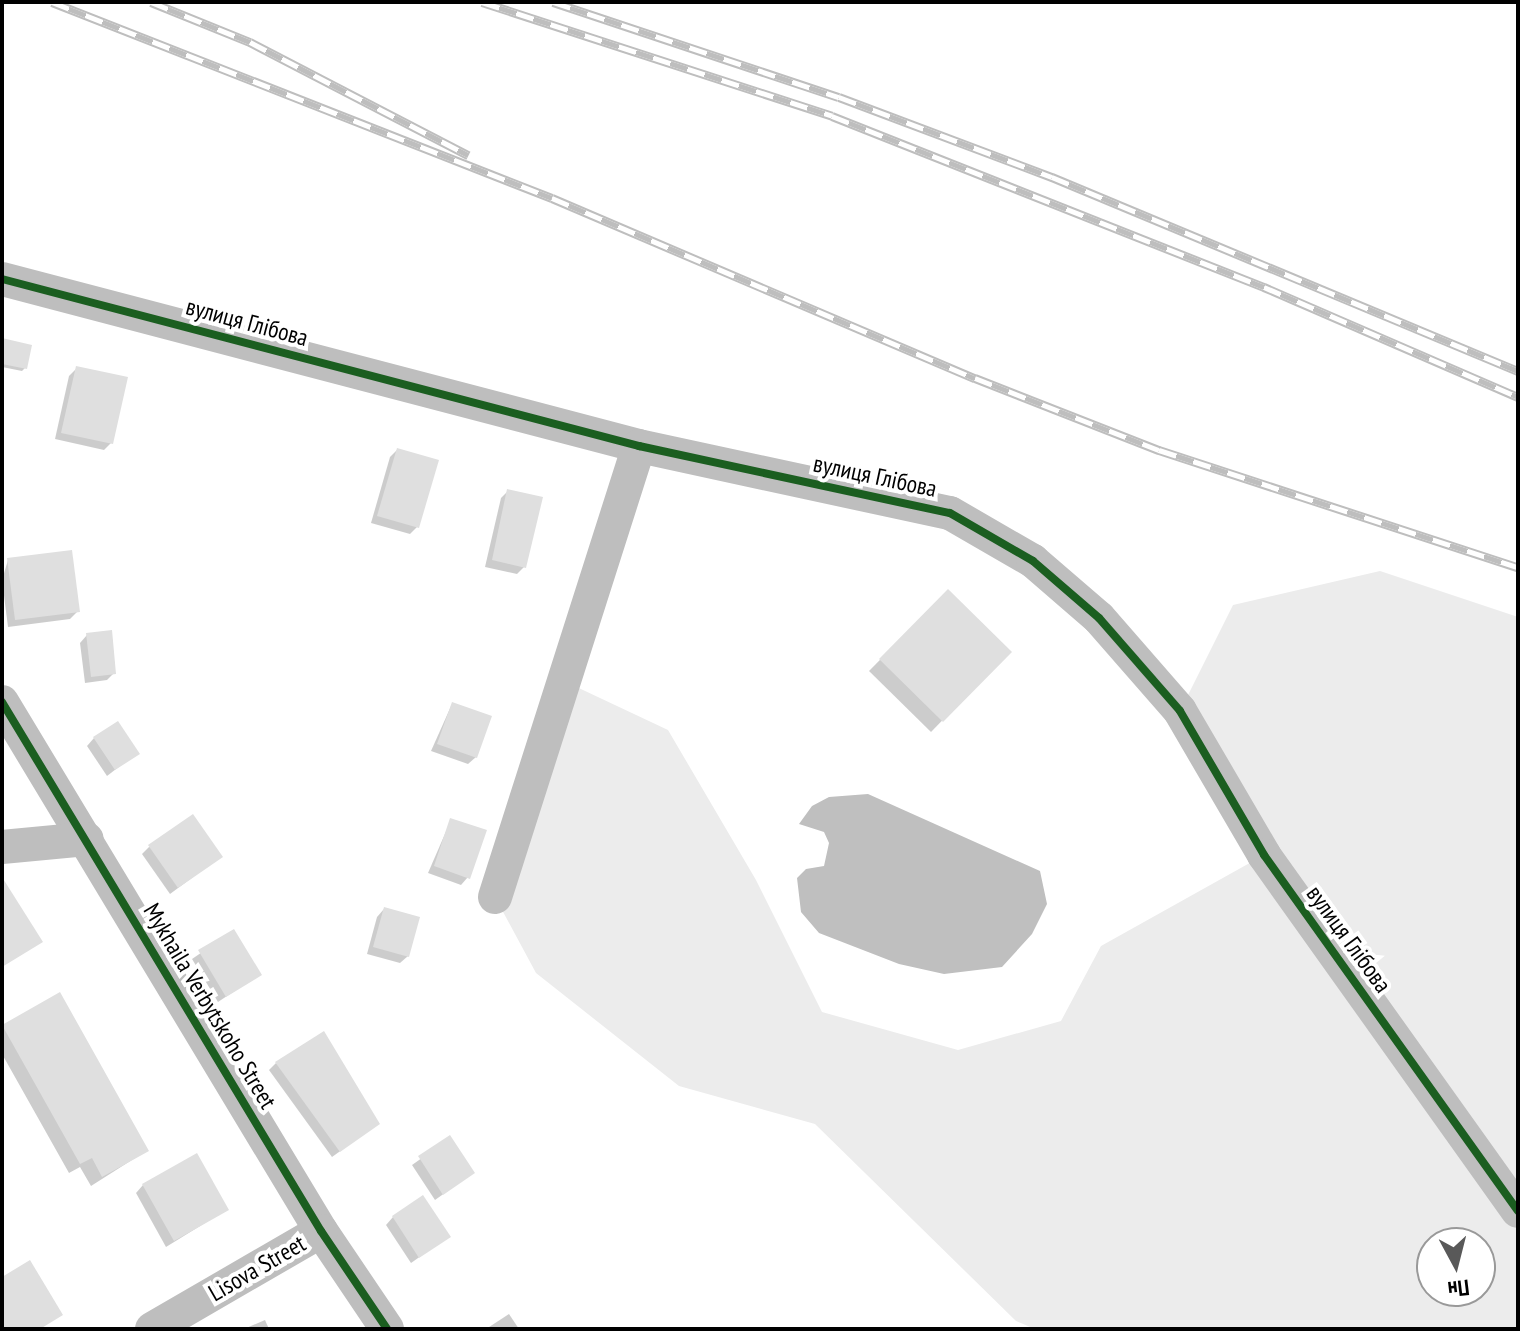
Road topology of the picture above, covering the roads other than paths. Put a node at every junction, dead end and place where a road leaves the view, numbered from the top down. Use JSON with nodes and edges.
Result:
{"nodes":[{"id":1,"x":2,"y":279,"type":"edge"},
{"id":2,"x":639,"y":446,"type":"junction"},
{"id":3,"x":2,"y":702,"type":"edge"},
{"id":4,"x":87,"y":839,"type":"junction"},
{"id":5,"x":2,"y":847,"type":"edge"},
{"id":6,"x":495,"y":897,"type":"dead end"},
{"id":7,"x":1518,"y":1211,"type":"edge"},
{"id":8,"x":321,"y":1231,"type":"junction"},
{"id":9,"x":152,"y":1329,"type":"edge"},
{"id":10,"x":387,"y":1329,"type":"edge"}],
"edges":[{"from":1,"to":2,"type":"street","name":"вулиця Глібова"},
{"from":2,"to":6,"type":"street"},
{"from":2,"to":7,"type":"street","name":"вулиця Глібова"},
{"from":3,"to":4,"type":"street","name":"Mykhaila Verbytskoho Street"},
{"from":4,"to":5,"type":"street"},
{"from":4,"to":8,"type":"street","name":"Mykhaila Verbytskoho Street"},
{"from":8,"to":9,"type":"street","name":"Lisova Street"},
{"from":8,"to":10,"type":"street","name":"Mykhaila Verbytskoho Street"}]}
